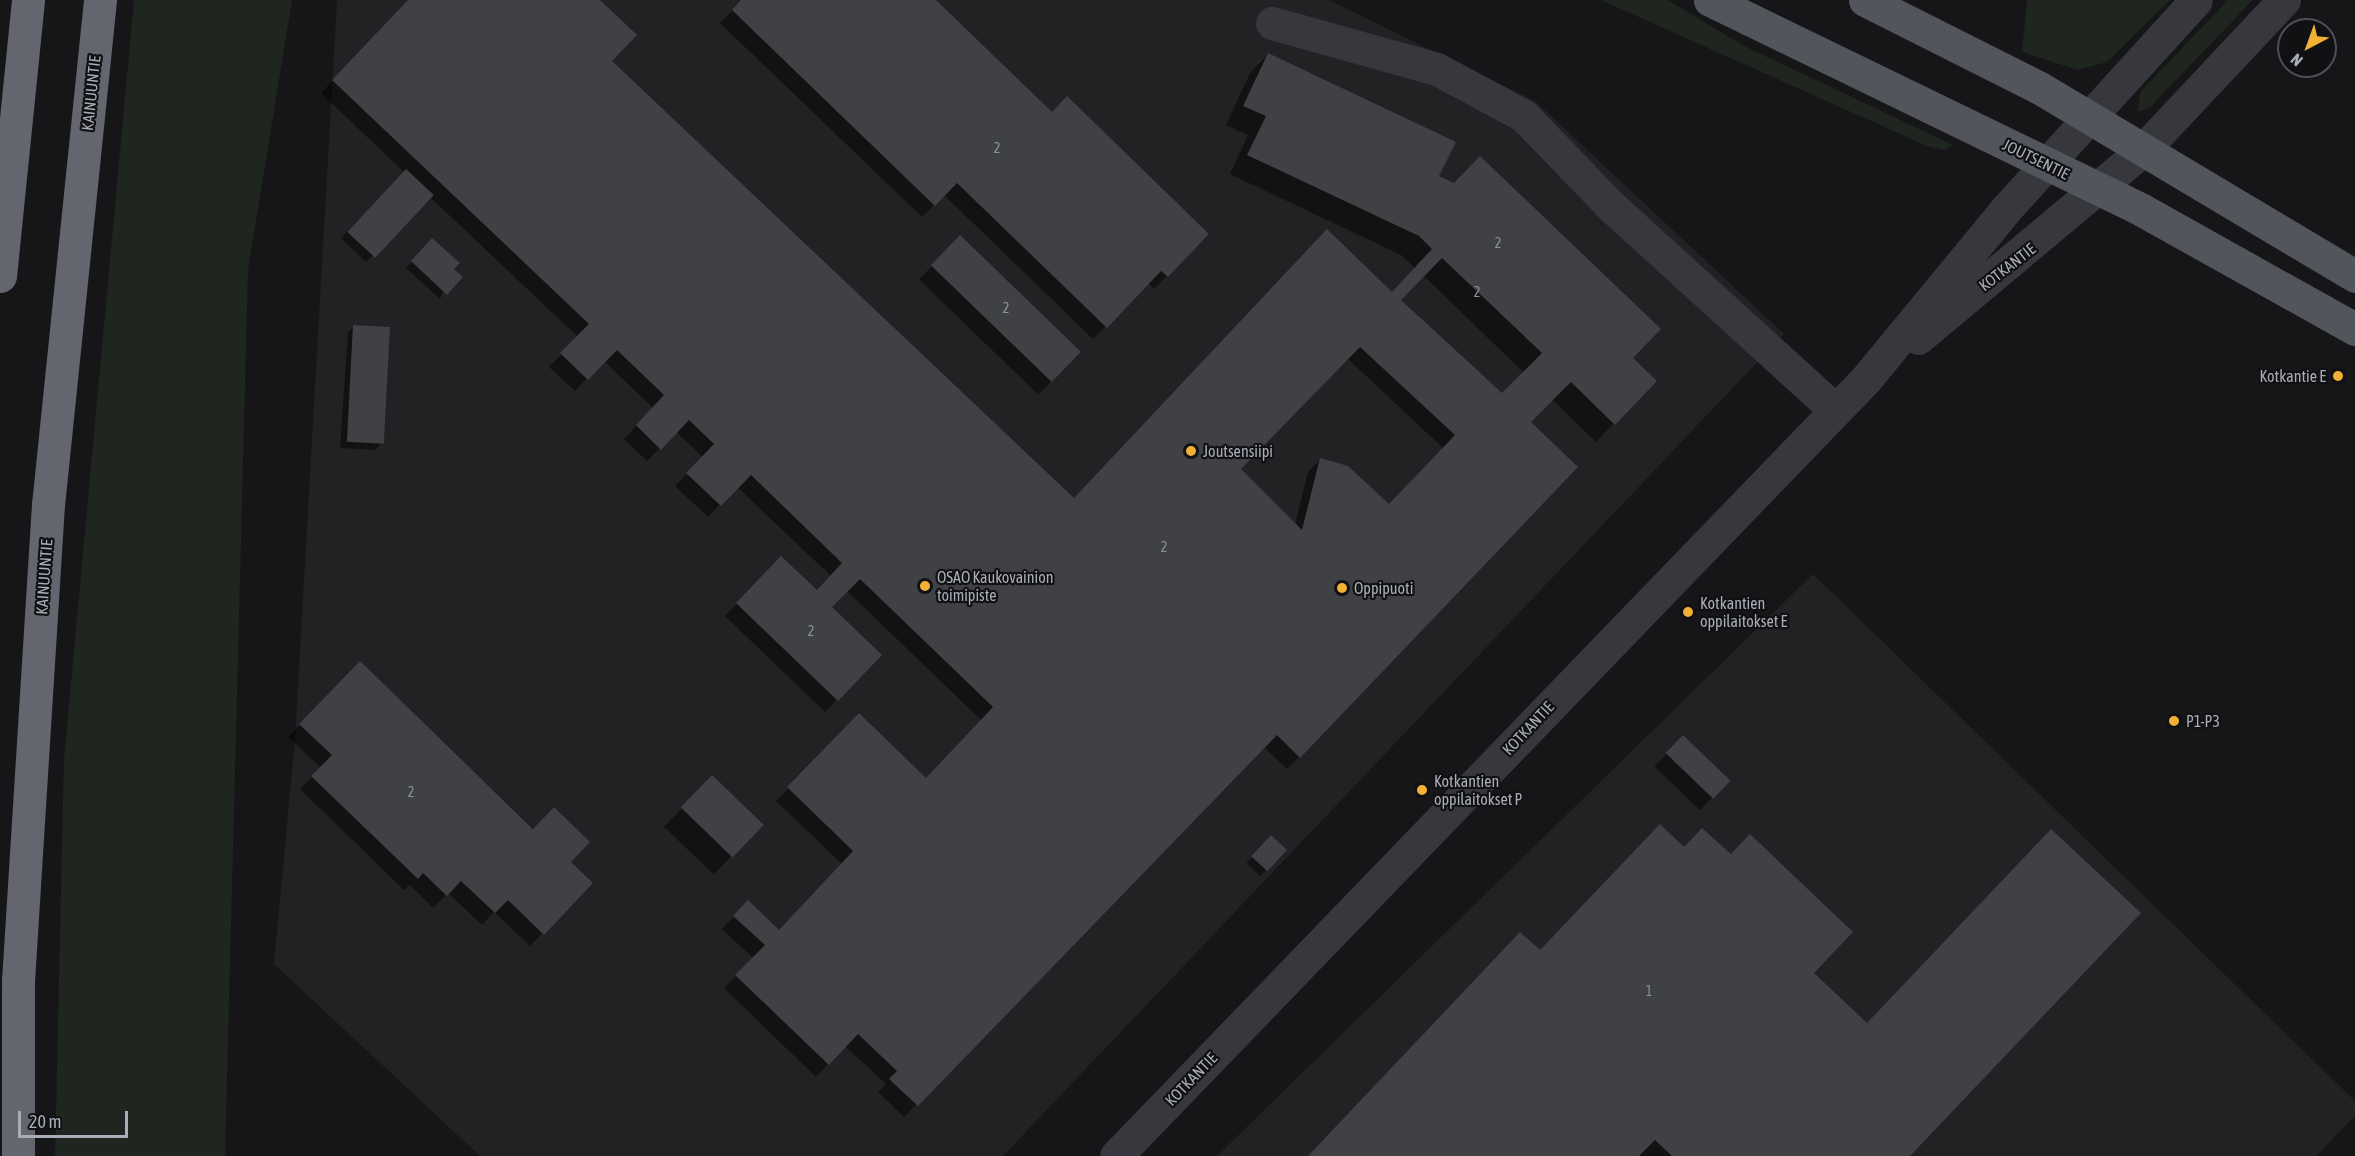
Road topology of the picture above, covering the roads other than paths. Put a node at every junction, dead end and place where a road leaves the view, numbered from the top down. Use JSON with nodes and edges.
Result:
{"nodes":[{"id":1,"x":28,"y":0,"type":"edge"},
{"id":2,"x":100,"y":0,"type":"edge"},
{"id":3,"x":1710,"y":0,"type":"edge"},
{"id":4,"x":1865,"y":0,"type":"edge"},
{"id":5,"x":2196,"y":0,"type":"edge"},
{"id":6,"x":2284,"y":0,"type":"edge"},
{"id":7,"x":1272,"y":23,"type":"dead end"},
{"id":8,"x":2087,"y":117,"type":"junction"},
{"id":9,"x":2144,"y":150,"type":"junction"},
{"id":10,"x":2047,"y":164,"type":"junction"},
{"id":11,"x":2099,"y":189,"type":"junction"},
{"id":12,"x":0,"y":276,"type":"edge"},
{"id":13,"x":2355,"y":276,"type":"edge"},
{"id":14,"x":2355,"y":329,"type":"edge"},
{"id":15,"x":1866,"y":379,"type":"junction"},
{"id":16,"x":1835,"y":410,"type":"junction"},
{"id":17,"x":18,"y":1156,"type":"edge"},
{"id":18,"x":1116,"y":1156,"type":"edge"}],
"edges":[{"from":1,"to":12,"type":"highway"},
{"from":2,"to":17,"type":"highway","name":"KAINUUNTIE"},
{"from":3,"to":10,"type":"main road","name":"JOUTSENTIE"},
{"from":4,"to":8,"type":"main road"},
{"from":5,"to":8,"type":"street","name":"KOTKANTIE"},
{"from":6,"to":9,"type":"street","name":"KOTKANTIE"},
{"from":7,"to":16,"type":"street"},
{"from":8,"to":9,"type":"main road"},
{"from":8,"to":10,"type":"street","name":"KOTKANTIE"},
{"from":9,"to":11,"type":"street","name":"KOTKANTIE"},
{"from":9,"to":13,"type":"main road"},
{"from":10,"to":11,"type":"main road","name":"JOUTSENTIE"},
{"from":10,"to":15,"type":"street","name":"KOTKANTIE"},
{"from":11,"to":14,"type":"main road","name":"JOUTSENTIE"},
{"from":11,"to":15,"type":"street","name":"KOTKANTIE"},
{"from":15,"to":16,"type":"street","name":"KOTKANTIE"},
{"from":16,"to":18,"type":"street","name":"KOTKANTIE"}]}
